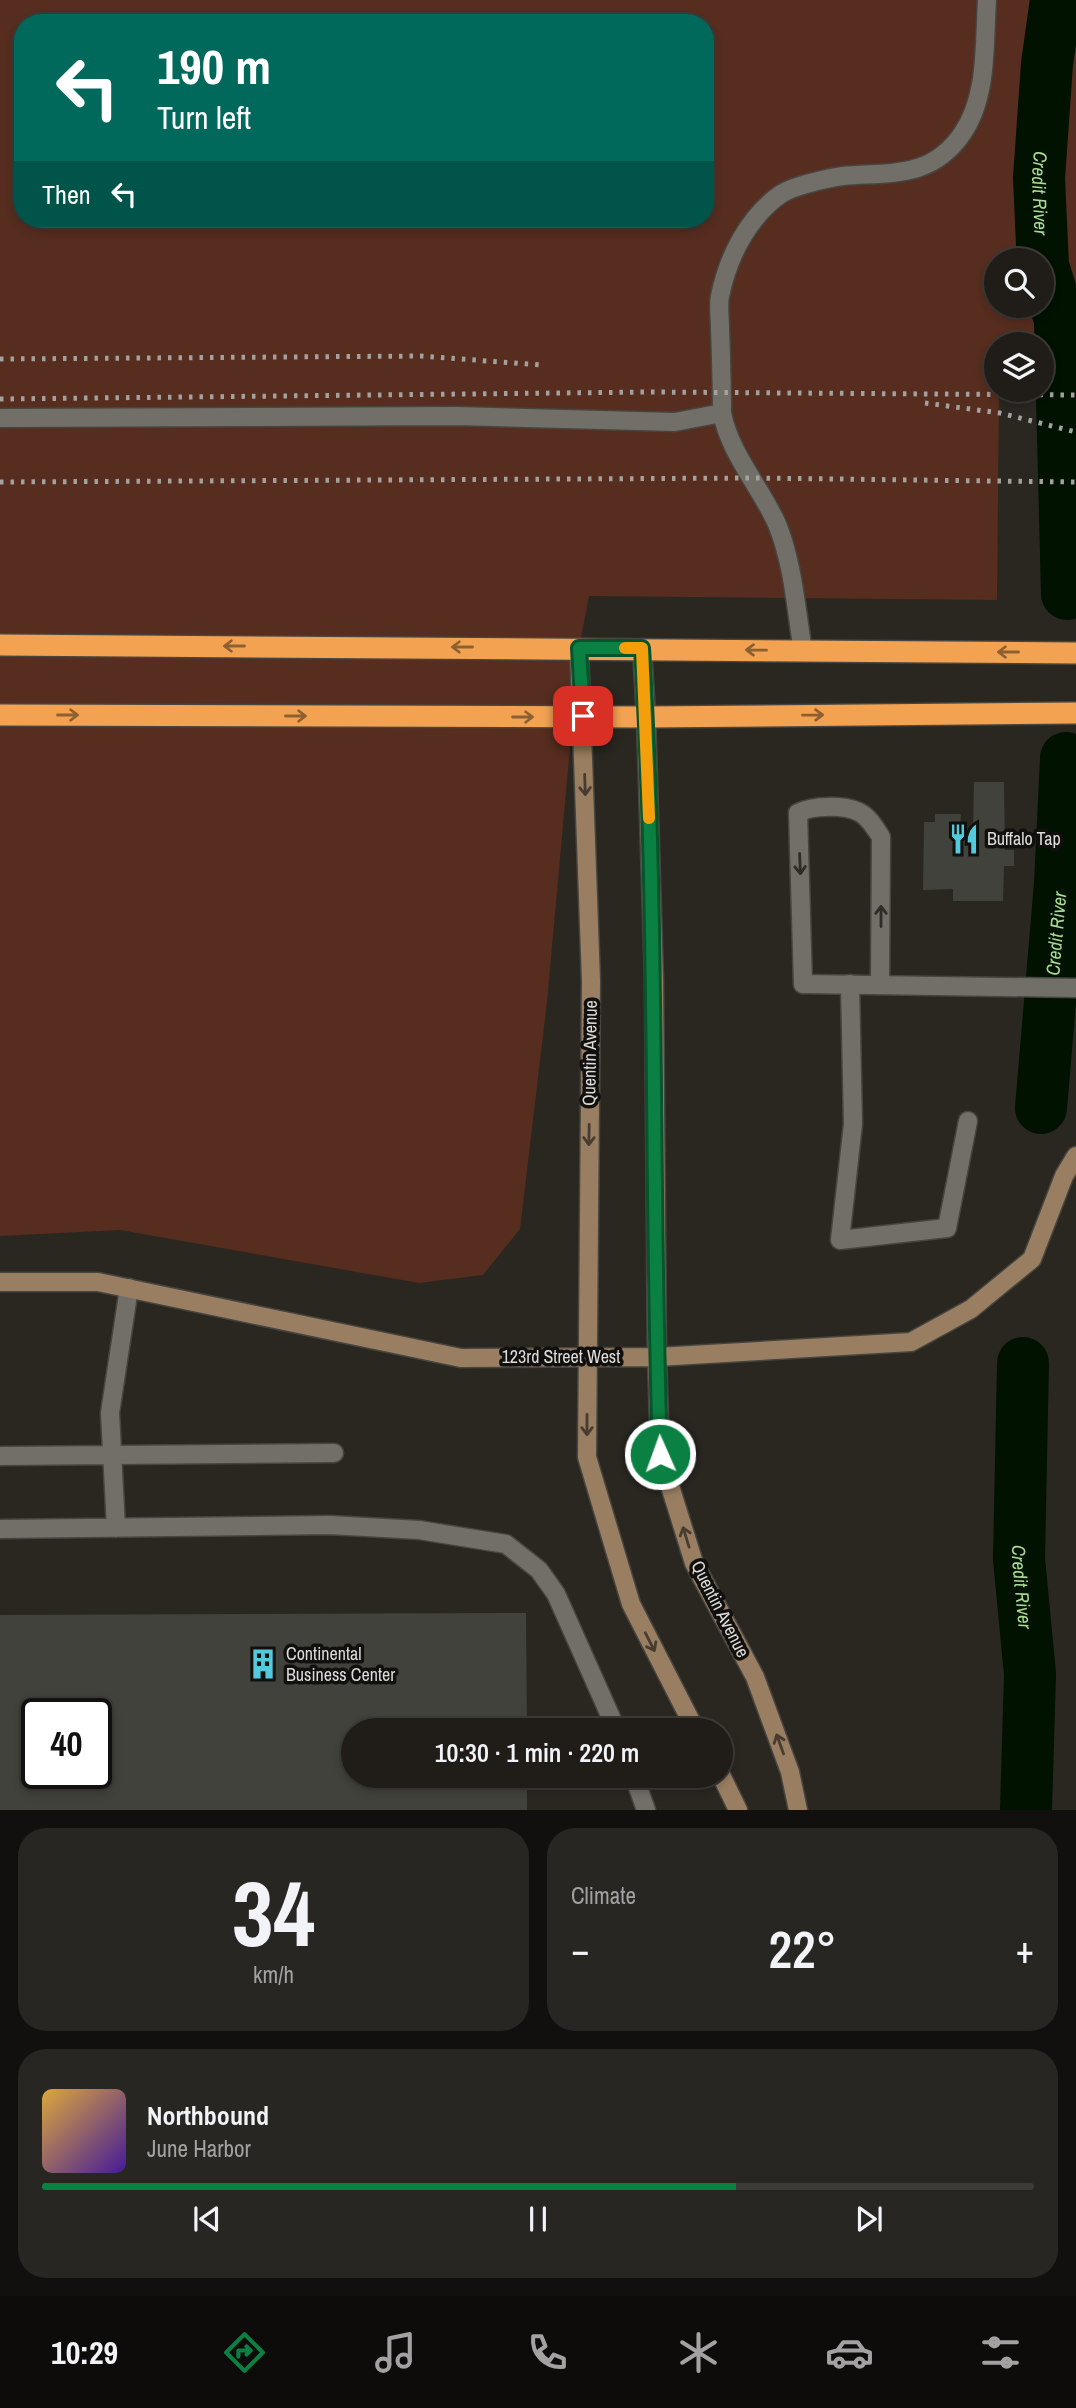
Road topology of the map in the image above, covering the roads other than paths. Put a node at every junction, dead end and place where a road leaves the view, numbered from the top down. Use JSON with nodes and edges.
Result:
{"nodes":[{"id":1,"x":988,"y":0,"type":"edge"},
{"id":2,"x":722,"y":413,"type":"junction"},
{"id":3,"x":0,"y":418,"type":"edge"},
{"id":4,"x":0,"y":645,"type":"edge"},
{"id":5,"x":579,"y":648,"type":"junction"},
{"id":6,"x":642,"y":648,"type":"junction"},
{"id":7,"x":803,"y":651,"type":"junction"},
{"id":8,"x":1076,"y":653,"type":"edge"},
{"id":9,"x":1076,"y":713,"type":"edge"},
{"id":10,"x":0,"y":715,"type":"edge"},
{"id":11,"x":583,"y":716,"type":"junction"},
{"id":12,"x":646,"y":717,"type":"junction"},
{"id":13,"x":850,"y":984,"type":"junction"},
{"id":14,"x":880,"y":984,"type":"junction"},
{"id":15,"x":1076,"y":988,"type":"edge"},
{"id":16,"x":968,"y":1121,"type":"dead end"},
{"id":17,"x":1076,"y":1156,"type":"edge"},
{"id":18,"x":0,"y":1282,"type":"edge"},
{"id":19,"x":128,"y":1288,"type":"junction"},
{"id":20,"x":587,"y":1357,"type":"junction"},
{"id":21,"x":657,"y":1357,"type":"junction"},
{"id":22,"x":334,"y":1453,"type":"dead end"},
{"id":23,"x":0,"y":1455,"type":"edge"},
{"id":24,"x":112,"y":1455,"type":"junction"},
{"id":25,"x":116,"y":1528,"type":"junction"},
{"id":26,"x":0,"y":1529,"type":"edge"},
{"id":27,"x":611,"y":1718,"type":"edge"},
{"id":28,"x":689,"y":1718,"type":"edge"},
{"id":29,"x":638,"y":1788,"type":"edge"},
{"id":30,"x":728,"y":1788,"type":"edge"},
{"id":31,"x":646,"y":1810,"type":"edge"},
{"id":32,"x":738,"y":1810,"type":"edge"},
{"id":33,"x":798,"y":1810,"type":"edge"}],
"edges":[{"from":1,"to":2,"type":"street"},
{"from":2,"to":3,"type":"street"},
{"from":2,"to":7,"type":"street"},
{"from":5,"to":4,"type":"highway","one_way":true},
{"from":5,"to":6,"type":"highway"},
{"from":5,"to":11,"type":"street","name":"Quentin Avenue"},
{"from":7,"to":6,"type":"highway","one_way":true},
{"from":6,"to":12,"type":"street","name":"Quentin Avenue"},
{"from":8,"to":7,"type":"highway","one_way":true},
{"from":12,"to":9,"type":"highway","one_way":true},
{"from":10,"to":11,"type":"highway","one_way":true},
{"from":11,"to":12,"type":"highway"},
{"from":11,"to":20,"type":"street","name":"Quentin Avenue","one_way":true},
{"from":12,"to":21,"type":"street","name":"Quentin Avenue"},
{"from":13,"to":14,"type":"street"},
{"from":14,"to":13,"type":"street","one_way":true},
{"from":13,"to":16,"type":"street"},
{"from":14,"to":15,"type":"street"},
{"from":17,"to":21,"type":"street","name":"123rd Street West"},
{"from":18,"to":19,"type":"street","name":"123rd Street West"},
{"from":19,"to":20,"type":"street","name":"123rd Street West"},
{"from":19,"to":24,"type":"street"},
{"from":20,"to":21,"type":"street","name":"123rd Street West"},
{"from":20,"to":28,"type":"street","name":"Quentin Avenue","one_way":true},
{"from":33,"to":21,"type":"street","name":"Quentin Avenue","one_way":true},
{"from":22,"to":24,"type":"street"},
{"from":23,"to":24,"type":"street"},
{"from":24,"to":25,"type":"street"},
{"from":25,"to":26,"type":"street"},
{"from":25,"to":27,"type":"street"},
{"from":29,"to":31,"type":"street"},
{"from":30,"to":32,"type":"street"}]}
